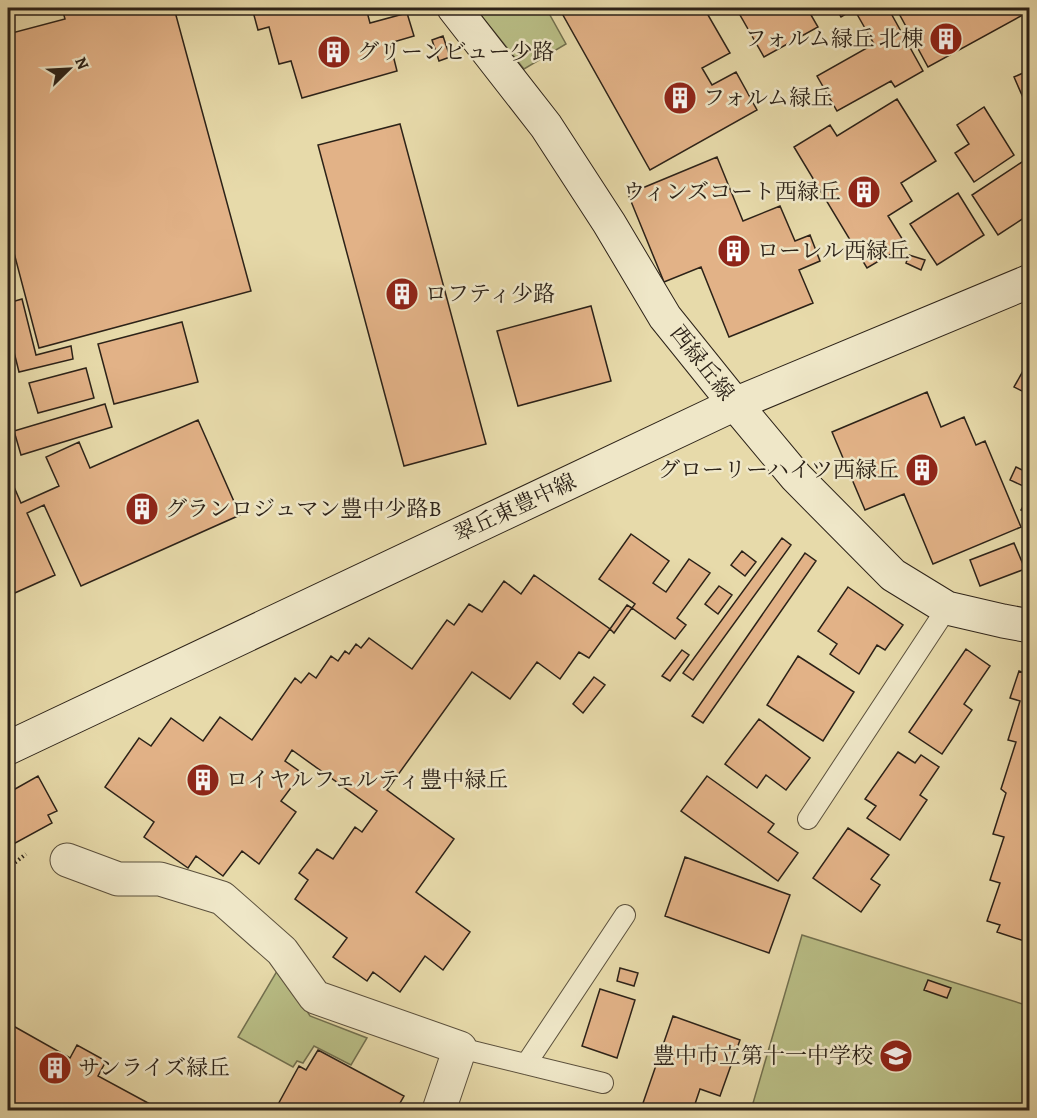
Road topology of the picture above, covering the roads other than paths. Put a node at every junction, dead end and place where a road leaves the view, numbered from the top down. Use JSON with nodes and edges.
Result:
{"nodes":[{"id":1,"x":454,"y":8,"type":"edge"},
{"id":2,"x":1029,"y":281,"type":"edge"},
{"id":3,"x":735,"y":404,"type":"junction"},
{"id":4,"x":947,"y":608,"type":"junction"},
{"id":5,"x":1029,"y":626,"type":"edge"},
{"id":6,"x":8,"y":748,"type":"edge"},
{"id":7,"x":808,"y":819,"type":"dead end"},
{"id":8,"x":67,"y":860,"type":"dead end"},
{"id":9,"x":625,"y":915,"type":"dead end"},
{"id":10,"x":460,"y":1048,"type":"junction"},
{"id":11,"x":526,"y":1064,"type":"junction"},
{"id":12,"x":603,"y":1083,"type":"dead end"},
{"id":13,"x":439,"y":1110,"type":"edge"}],
"edges":[{"from":1,"to":3,"type":"street","name":"西緑丘線"},
{"from":2,"to":3,"type":"street","name":"翠丘東豊中線"},
{"from":3,"to":4,"type":"street","name":"西緑丘線"},
{"from":3,"to":6,"type":"street","name":"翠丘東豊中線"},
{"from":4,"to":5,"type":"street","name":"西緑丘線"},
{"from":4,"to":7,"type":"lane"},
{"from":8,"to":10,"type":"street"},
{"from":9,"to":11,"type":"lane"},
{"from":10,"to":11,"type":"lane"},
{"from":10,"to":13,"type":"street"},
{"from":11,"to":12,"type":"lane"}]}
